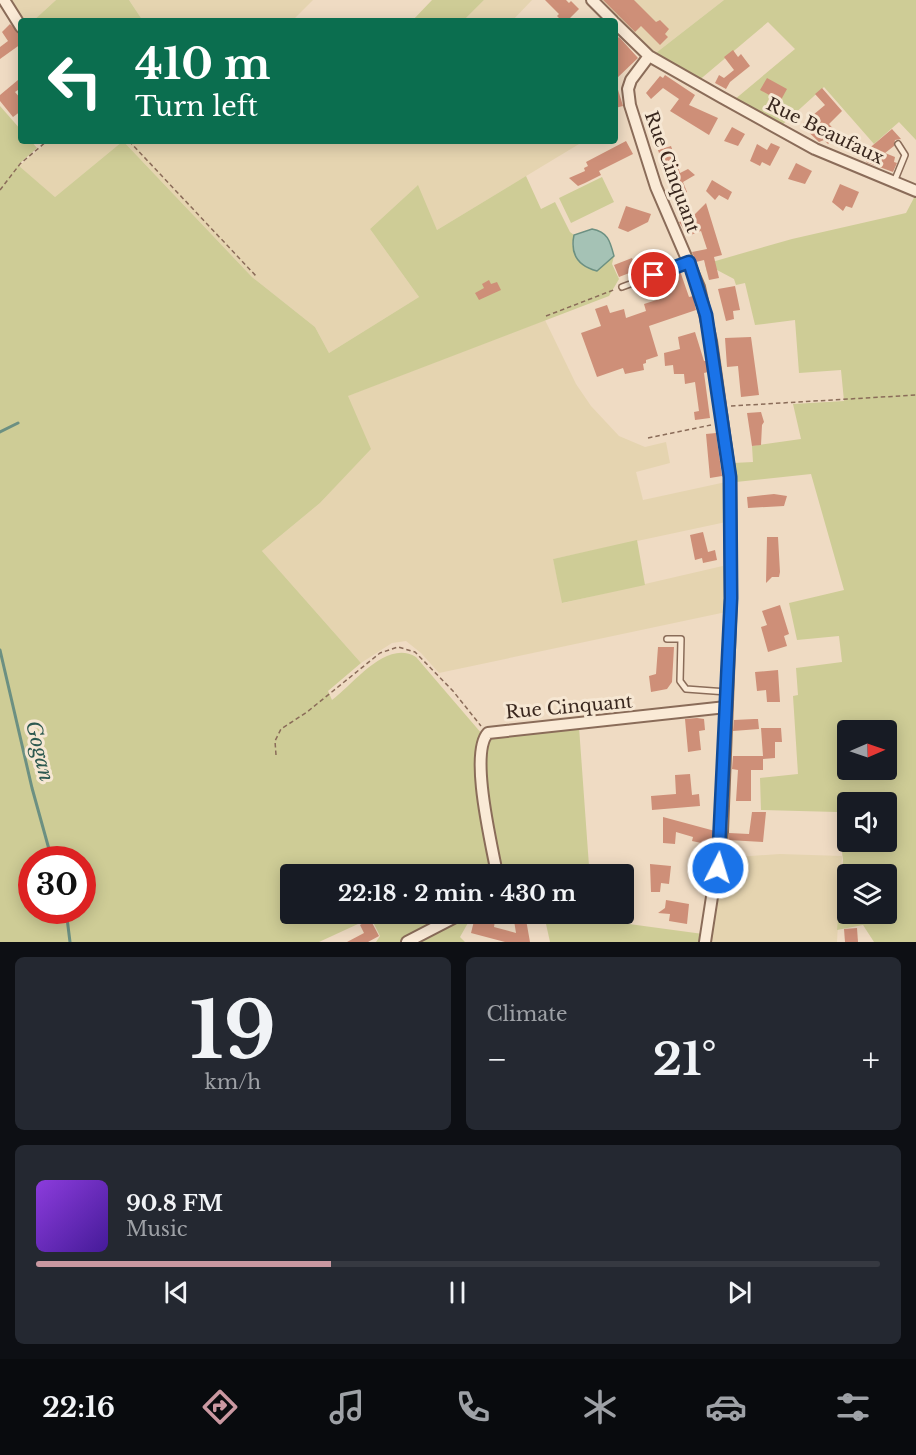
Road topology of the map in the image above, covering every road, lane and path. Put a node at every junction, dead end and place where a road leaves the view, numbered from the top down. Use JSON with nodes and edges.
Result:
{"nodes":[{"id":1,"x":4,"y":0,"type":"edge"},
{"id":2,"x":592,"y":0,"type":"edge"},
{"id":3,"x":610,"y":18,"type":"edge"},
{"id":4,"x":18,"y":22,"type":"edge"},
{"id":5,"x":618,"y":26,"type":"edge"},
{"id":6,"x":649,"y":56,"type":"junction"},
{"id":7,"x":43,"y":144,"type":"edge"},
{"id":8,"x":132,"y":144,"type":"edge"},
{"id":9,"x":898,"y":144,"type":"dead end"},
{"id":10,"x":894,"y":182,"type":"junction"},
{"id":11,"x":0,"y":190,"type":"edge"},
{"id":12,"x":916,"y":191,"type":"edge"},
{"id":13,"x":689,"y":262,"type":"junction"},
{"id":14,"x":256,"y":276,"type":"dead end"},
{"id":15,"x":622,"y":286,"type":"joint"},
{"id":16,"x":546,"y":316,"type":"dead end"},
{"id":17,"x":916,"y":395,"type":"edge"},
{"id":18,"x":720,"y":406,"type":"junction"},
{"id":19,"x":722,"y":420,"type":"junction"},
{"id":20,"x":648,"y":438,"type":"dead end"},
{"id":21,"x":667,"y":639,"type":"dead end"},
{"id":22,"x":727,"y":692,"type":"junction"},
{"id":23,"x":726,"y":707,"type":"junction"},
{"id":24,"x":488,"y":733,"type":"junction"},
{"id":25,"x":276,"y":755,"type":"dead end"},
{"id":26,"x":495,"y":864,"type":"edge"},
{"id":27,"x":441,"y":924,"type":"edge"},
{"id":28,"x":407,"y":942,"type":"edge"},
{"id":29,"x":705,"y":942,"type":"edge"}],
"edges":[{"from":1,"to":4,"type":"street"},
{"from":2,"to":3,"type":"street"},
{"from":5,"to":6,"type":"street"},
{"from":6,"to":10,"type":"street","name":"Rue Beaufaux"},
{"from":6,"to":13,"type":"street","name":"Rue Cinquant"},
{"from":7,"to":11,"type":"path"},
{"from":8,"to":14,"type":"path"},
{"from":9,"to":10,"type":"lane"},
{"from":10,"to":12,"type":"street","name":"Rue Beaufaux"},
{"from":13,"to":15,"type":"lane"},
{"from":13,"to":18,"type":"street","name":"Rue Cinquant"},
{"from":15,"to":16,"type":"path"},
{"from":17,"to":18,"type":"path"},
{"from":18,"to":19,"type":"street","name":"Rue Cinquant"},
{"from":19,"to":20,"type":"path"},
{"from":19,"to":22,"type":"street","name":"Rue Cinquant"},
{"from":21,"to":22,"type":"lane"},
{"from":22,"to":23,"type":"street","name":"Rue Cinquant"},
{"from":23,"to":24,"type":"street","name":"Rue Cinquant"},
{"from":23,"to":29,"type":"street","name":"Rue Cinquant"},
{"from":24,"to":25,"type":"path"},
{"from":24,"to":26,"type":"street","name":"Rue Cinquant"},
{"from":27,"to":28,"type":"street"}]}
